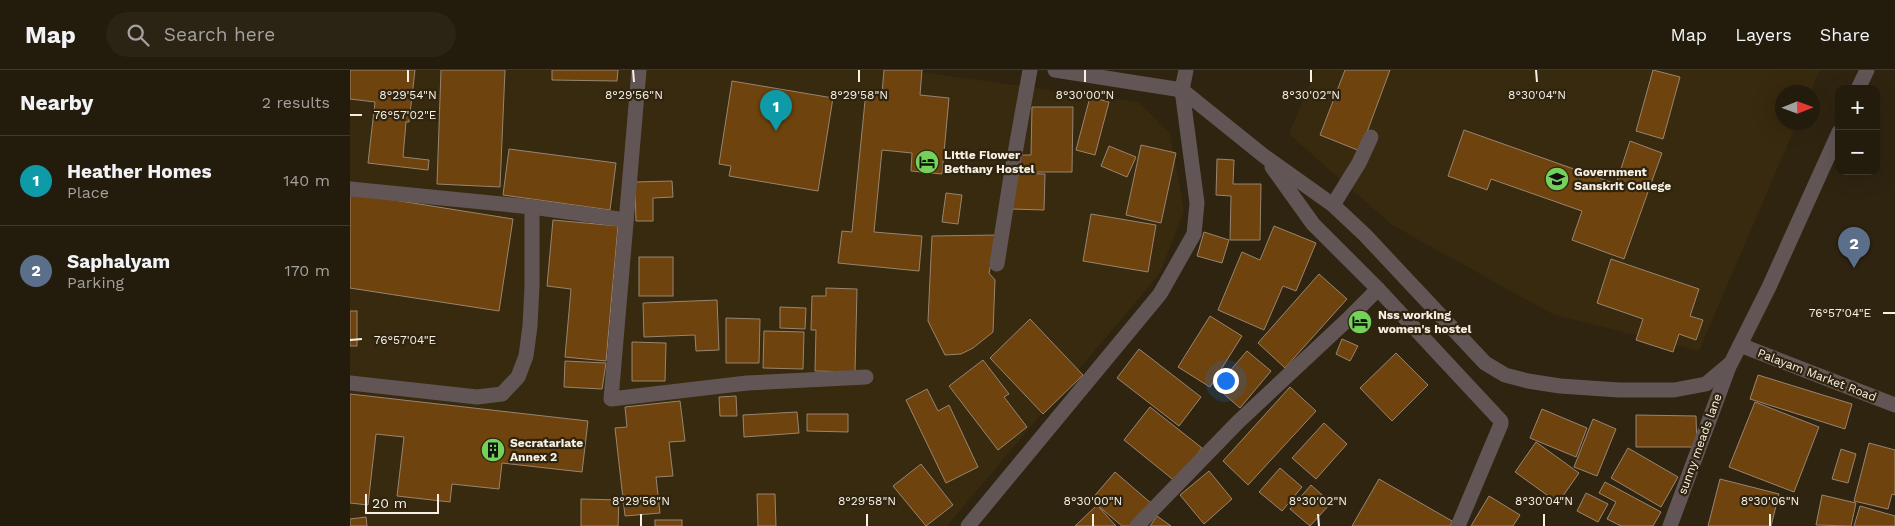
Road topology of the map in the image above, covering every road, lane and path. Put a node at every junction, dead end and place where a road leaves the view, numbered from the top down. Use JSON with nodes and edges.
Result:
{"nodes":[{"id":1,"x":639,"y":70,"type":"edge"},
{"id":2,"x":1030,"y":70,"type":"edge"},
{"id":3,"x":1055,"y":70,"type":"edge"},
{"id":4,"x":1186,"y":70,"type":"edge"},
{"id":5,"x":1867,"y":70,"type":"edge"},
{"id":6,"x":1860,"y":85,"type":"edge"},
{"id":7,"x":1182,"y":90,"type":"junction"},
{"id":8,"x":1371,"y":137,"type":"dead end"},
{"id":9,"x":1835,"y":141,"type":"edge"},
{"id":10,"x":1264,"y":156,"type":"junction"},
{"id":11,"x":350,"y":189,"type":"edge"},
{"id":12,"x":1333,"y":206,"type":"junction"},
{"id":13,"x":532,"y":207,"type":"junction"},
{"id":14,"x":626,"y":220,"type":"junction"},
{"id":15,"x":997,"y":264,"type":"dead end"},
{"id":16,"x":1378,"y":289,"type":"junction"},
{"id":17,"x":1740,"y":345,"type":"junction"},
{"id":18,"x":1730,"y":363,"type":"junction"},
{"id":19,"x":866,"y":377,"type":"dead end"},
{"id":20,"x":350,"y":383,"type":"edge"},
{"id":21,"x":1895,"y":405,"type":"edge"},
{"id":22,"x":968,"y":526,"type":"edge"},
{"id":23,"x":1137,"y":526,"type":"edge"},
{"id":24,"x":1458,"y":526,"type":"edge"},
{"id":25,"x":1670,"y":526,"type":"edge"}],
"edges":[{"from":1,"to":14,"type":"street"},
{"from":2,"to":15,"type":"street"},
{"from":3,"to":7,"type":"street"},
{"from":4,"to":7,"type":"street"},
{"from":5,"to":6,"type":"street"},
{"from":7,"to":10,"type":"street"},
{"from":7,"to":22,"type":"street"},
{"from":8,"to":12,"type":"street"},
{"from":9,"to":17,"type":"street"},
{"from":10,"to":12,"type":"street"},
{"from":10,"to":16,"type":"street"},
{"from":11,"to":13,"type":"street"},
{"from":12,"to":18,"type":"street"},
{"from":13,"to":14,"type":"street"},
{"from":13,"to":20,"type":"street"},
{"from":14,"to":19,"type":"street"},
{"from":16,"to":23,"type":"street"},
{"from":16,"to":24,"type":"street"},
{"from":17,"to":18,"type":"street"},
{"from":17,"to":21,"type":"street","name":"Palayam Market Road"},
{"from":18,"to":25,"type":"street","name":"sunny meads lane"}]}
